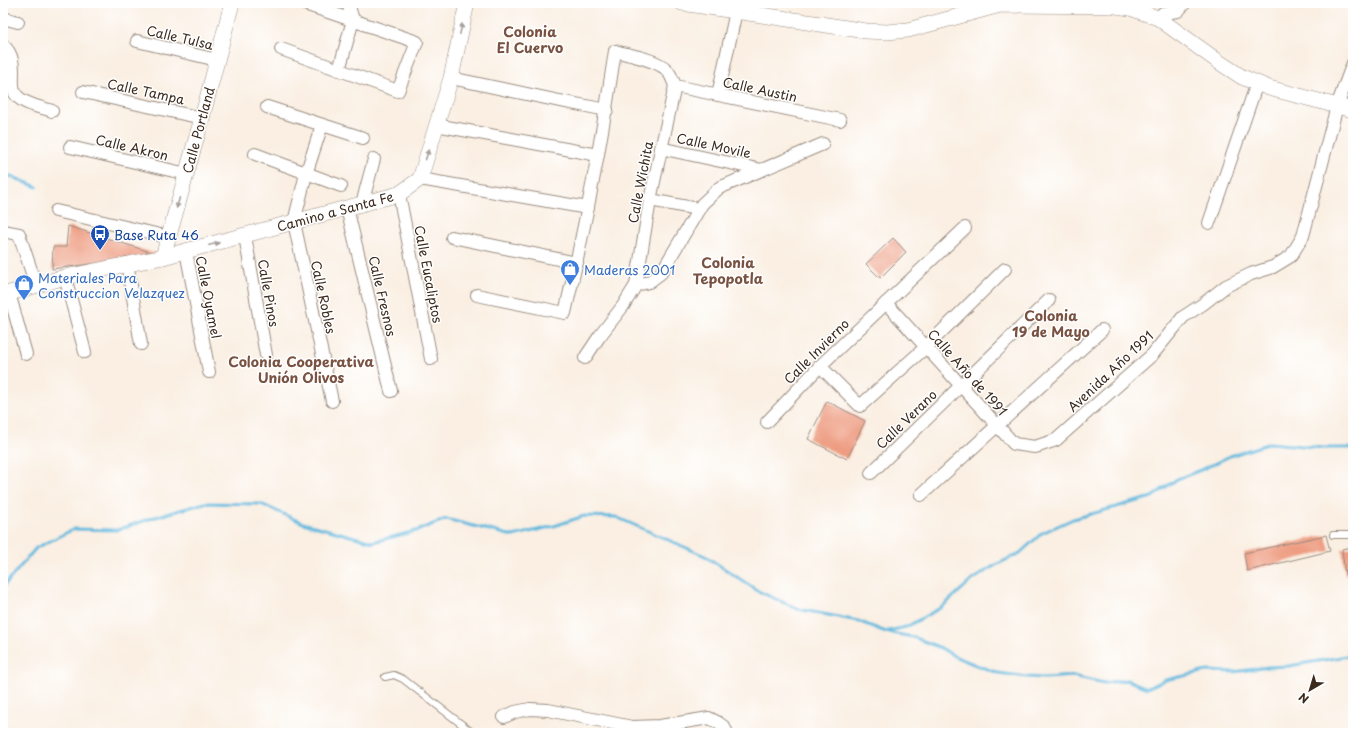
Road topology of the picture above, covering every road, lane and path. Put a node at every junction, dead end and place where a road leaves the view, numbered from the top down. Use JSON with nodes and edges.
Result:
{"nodes":[{"id":1,"x":232,"y":3,"type":"edge"},
{"id":2,"x":302,"y":3,"type":"edge"},
{"id":3,"x":348,"y":3,"type":"edge"},
{"id":4,"x":467,"y":3,"type":"edge"},
{"id":5,"x":682,"y":3,"type":"edge"},
{"id":6,"x":1185,"y":3,"type":"edge"},
{"id":7,"x":1001,"y":4,"type":"edge"},
{"id":8,"x":716,"y":5,"type":"edge"},
{"id":9,"x":736,"y":11,"type":"junction"},
{"id":10,"x":3,"y":18,"type":"edge"},
{"id":11,"x":1158,"y":18,"type":"junction"},
{"id":12,"x":353,"y":20,"type":"junction"},
{"id":13,"x":18,"y":22,"type":"dead end"},
{"id":14,"x":137,"y":41,"type":"dead end"},
{"id":15,"x":3,"y":45,"type":"edge"},
{"id":16,"x":281,"y":49,"type":"dead end"},
{"id":17,"x":217,"y":60,"type":"junction"},
{"id":18,"x":1353,"y":63,"type":"edge"},
{"id":19,"x":339,"y":70,"type":"junction"},
{"id":20,"x":451,"y":78,"type":"junction"},
{"id":21,"x":1257,"y":83,"type":"junction"},
{"id":22,"x":675,"y":86,"type":"junction"},
{"id":23,"x":83,"y":92,"type":"dead end"},
{"id":24,"x":718,"y":94,"type":"junction"},
{"id":25,"x":1337,"y":106,"type":"junction"},
{"id":26,"x":268,"y":107,"type":"dead end"},
{"id":27,"x":607,"y":110,"type":"junction"},
{"id":28,"x":1353,"y":110,"type":"edge"},
{"id":29,"x":52,"y":111,"type":"dead end"},
{"id":30,"x":202,"y":118,"type":"junction"},
{"id":31,"x":840,"y":120,"type":"dead end"},
{"id":32,"x":322,"y":125,"type":"junction"},
{"id":33,"x":436,"y":125,"type":"junction"},
{"id":34,"x":363,"y":138,"type":"dead end"},
{"id":35,"x":823,"y":144,"type":"dead end"},
{"id":36,"x":70,"y":147,"type":"dead end"},
{"id":37,"x":660,"y":148,"type":"junction"},
{"id":38,"x":255,"y":154,"type":"dead end"},
{"id":39,"x":598,"y":155,"type":"junction"},
{"id":40,"x":374,"y":159,"type":"dead end"},
{"id":41,"x":762,"y":170,"type":"junction"},
{"id":42,"x":187,"y":174,"type":"junction"},
{"id":43,"x":306,"y":174,"type":"junction"},
{"id":44,"x":420,"y":179,"type":"junction"},
{"id":45,"x":341,"y":186,"type":"dead end"},
{"id":46,"x":399,"y":194,"type":"junction"},
{"id":47,"x":650,"y":200,"type":"junction"},
{"id":48,"x":354,"y":206,"type":"junction"},
{"id":49,"x":588,"y":208,"type":"junction"},
{"id":50,"x":698,"y":209,"type":"junction"},
{"id":51,"x":56,"y":211,"type":"dead end"},
{"id":52,"x":294,"y":222,"type":"junction"},
{"id":53,"x":1209,"y":223,"type":"dead end"},
{"id":54,"x":965,"y":228,"type":"dead end"},
{"id":55,"x":3,"y":231,"type":"edge"},
{"id":56,"x":245,"y":236,"type":"junction"},
{"id":57,"x":169,"y":237,"type":"junction"},
{"id":58,"x":452,"y":237,"type":"dead end"},
{"id":59,"x":186,"y":251,"type":"junction"},
{"id":60,"x":163,"y":257,"type":"junction"},
{"id":61,"x":577,"y":263,"type":"junction"},
{"id":62,"x":127,"y":264,"type":"junction"},
{"id":63,"x":1005,"y":269,"type":"dead end"},
{"id":64,"x":65,"y":277,"type":"junction"},
{"id":65,"x":36,"y":285,"type":"junction"},
{"id":66,"x":636,"y":285,"type":"junction"},
{"id":67,"x":6,"y":294,"type":"edge"},
{"id":68,"x":477,"y":296,"type":"dead end"},
{"id":69,"x":1049,"y":300,"type":"dead end"},
{"id":70,"x":886,"y":302,"type":"junction"},
{"id":71,"x":1102,"y":330,"type":"dead end"},
{"id":72,"x":141,"y":344,"type":"dead end"},
{"id":73,"x":926,"y":347,"type":"junction"},
{"id":74,"x":85,"y":352,"type":"dead end"},
{"id":75,"x":26,"y":354,"type":"dead end"},
{"id":76,"x":266,"y":355,"type":"dead end"},
{"id":77,"x":585,"y":358,"type":"dead end"},
{"id":78,"x":432,"y":359,"type":"dead end"},
{"id":79,"x":820,"y":366,"type":"junction"},
{"id":80,"x":209,"y":372,"type":"dead end"},
{"id":81,"x":961,"y":386,"type":"junction"},
{"id":82,"x":391,"y":391,"type":"dead end"},
{"id":83,"x":332,"y":401,"type":"dead end"},
{"id":84,"x":767,"y":422,"type":"dead end"},
{"id":85,"x":997,"y":425,"type":"junction"},
{"id":86,"x":1035,"y":447,"type":"joint"},
{"id":87,"x":871,"y":473,"type":"dead end"},
{"id":88,"x":921,"y":495,"type":"dead end"},
{"id":89,"x":1333,"y":535,"type":"dead end"},
{"id":90,"x":1353,"y":535,"type":"edge"},
{"id":91,"x":385,"y":677,"type":"dead end"},
{"id":92,"x":504,"y":717,"type":"dead end"},
{"id":93,"x":473,"y":733,"type":"edge"},
{"id":94,"x":727,"y":733,"type":"edge"}],
"edges":[{"from":1,"to":17,"type":"street","name":"Calle Portland"},
{"from":2,"to":12,"type":"street"},
{"from":3,"to":12,"type":"street"},
{"from":20,"to":4,"type":"street","one_way":true},
{"from":5,"to":8,"type":"street"},
{"from":6,"to":11,"type":"street"},
{"from":7,"to":9,"type":"street"},
{"from":7,"to":11,"type":"street"},
{"from":8,"to":9,"type":"street"},
{"from":9,"to":24,"type":"street"},
{"from":10,"to":13,"type":"street"},
{"from":11,"to":21,"type":"street"},
{"from":12,"to":19,"type":"street"},
{"from":12,"to":19,"type":"street"},
{"from":14,"to":17,"type":"street","name":"Calle Tulsa"},
{"from":15,"to":29,"type":"street"},
{"from":16,"to":19,"type":"street"},
{"from":17,"to":30,"type":"street","name":"Calle Portland"},
{"from":18,"to":25,"type":"street","name":"Avenida Año 1991"},
{"from":20,"to":27,"type":"street"},
{"from":20,"to":33,"type":"street"},
{"from":21,"to":25,"type":"street"},
{"from":21,"to":53,"type":"street"},
{"from":22,"to":24,"type":"street","name":"Calle Austin"},
{"from":22,"to":27,"type":"street"},
{"from":22,"to":37,"type":"street","name":"Calle Wichita"},
{"from":23,"to":30,"type":"street","name":"Calle Tampa"},
{"from":24,"to":31,"type":"street","name":"Calle Austin"},
{"from":25,"to":28,"type":"street"},
{"from":25,"to":86,"type":"street","name":"Avenida Año 1991"},
{"from":26,"to":32,"type":"street"},
{"from":27,"to":39,"type":"street"},
{"from":30,"to":42,"type":"street","name":"Calle Portland"},
{"from":32,"to":34,"type":"street"},
{"from":32,"to":43,"type":"street"},
{"from":33,"to":39,"type":"street"},
{"from":44,"to":33,"type":"street","one_way":true},
{"from":35,"to":41,"type":"street"},
{"from":36,"to":42,"type":"street","name":"Calle Akron"},
{"from":37,"to":41,"type":"street","name":"Calle Movile"},
{"from":37,"to":47,"type":"street","name":"Calle Wichita"},
{"from":38,"to":43,"type":"street"},
{"from":39,"to":49,"type":"street"},
{"from":40,"to":48,"type":"street"},
{"from":41,"to":50,"type":"street"},
{"from":42,"to":57,"type":"street","name":"Calle Portland","one_way":true},
{"from":43,"to":45,"type":"street"},
{"from":43,"to":52,"type":"street"},
{"from":44,"to":46,"type":"street","name":"Camino a Santa Fe"},
{"from":44,"to":49,"type":"street"},
{"from":46,"to":48,"type":"street","name":"Camino a Santa Fe"},
{"from":46,"to":78,"type":"street","name":"Calle Eucaliptos"},
{"from":47,"to":50,"type":"street"},
{"from":47,"to":66,"type":"street","name":"Calle Wichita"},
{"from":48,"to":52,"type":"street","name":"Camino a Santa Fe"},
{"from":48,"to":82,"type":"street","name":"Calle Fresnos"},
{"from":49,"to":61,"type":"street"},
{"from":50,"to":66,"type":"street"},
{"from":51,"to":57,"type":"street"},
{"from":52,"to":56,"type":"street","name":"Camino a Santa Fe"},
{"from":52,"to":83,"type":"street","name":"Calle Robles"},
{"from":54,"to":70,"type":"street","name":"Calle Invierno"},
{"from":55,"to":65,"type":"street"},
{"from":59,"to":56,"type":"street","name":"Camino a Santa Fe","one_way":true},
{"from":56,"to":76,"type":"street","name":"Calle Pinos"},
{"from":57,"to":60,"type":"street","name":"Calle Portland"},
{"from":58,"to":61,"type":"street"},
{"from":59,"to":60,"type":"street","name":"Camino a Santa Fe"},
{"from":59,"to":80,"type":"street","name":"Calle Oyamel"},
{"from":60,"to":62,"type":"street","name":"Camino a Santa Fe"},
{"from":61,"to":68,"type":"street"},
{"from":62,"to":64,"type":"street","name":"Camino a Santa Fe"},
{"from":62,"to":72,"type":"street"},
{"from":63,"to":73,"type":"street"},
{"from":64,"to":65,"type":"street","name":"Camino a Santa Fe"},
{"from":64,"to":74,"type":"street"},
{"from":65,"to":67,"type":"street","name":"Camino a Santa Fe"},
{"from":66,"to":77,"type":"street"},
{"from":67,"to":75,"type":"street"},
{"from":69,"to":81,"type":"street","name":"Calle Verano"},
{"from":70,"to":73,"type":"street","name":"Calle Año de 1991"},
{"from":70,"to":79,"type":"street","name":"Calle Invierno"},
{"from":71,"to":85,"type":"street"},
{"from":73,"to":79,"type":"street"},
{"from":73,"to":81,"type":"street","name":"Calle Año de 1991"},
{"from":79,"to":84,"type":"street","name":"Calle Invierno"},
{"from":81,"to":85,"type":"street","name":"Calle Año de 1991"},
{"from":81,"to":87,"type":"street","name":"Calle Verano"},
{"from":85,"to":86,"type":"street","name":"Calle Año de 1991"},
{"from":85,"to":88,"type":"street"},
{"from":89,"to":90,"type":"lane"},
{"from":91,"to":93,"type":"lane"},
{"from":92,"to":94,"type":"street"}]}
